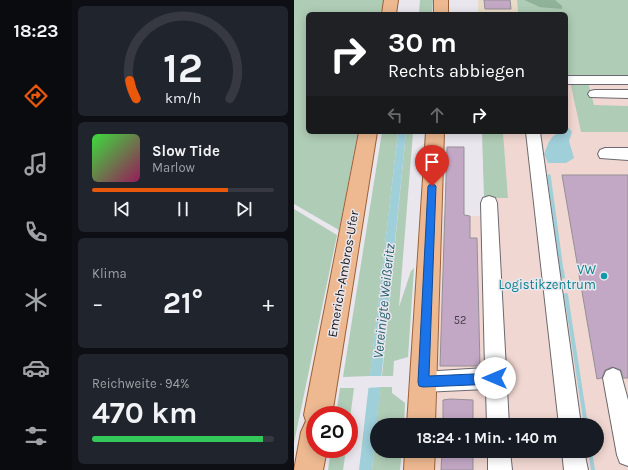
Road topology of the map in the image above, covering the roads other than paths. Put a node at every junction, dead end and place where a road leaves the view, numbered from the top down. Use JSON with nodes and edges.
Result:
{"nodes":[{"id":1,"x":391,"y":0,"type":"edge"},
{"id":2,"x":441,"y":0,"type":"edge"},
{"id":3,"x":389,"y":12,"type":"edge"},
{"id":4,"x":441,"y":12,"type":"edge"},
{"id":5,"x":568,"y":80,"type":"edge"},
{"id":6,"x":628,"y":80,"type":"edge"},
{"id":7,"x":594,"y":94,"type":"dead end"},
{"id":8,"x":628,"y":94,"type":"edge"},
{"id":9,"x":368,"y":134,"type":"edge"},
{"id":10,"x":435,"y":134,"type":"edge"},
{"id":11,"x":533,"y":134,"type":"edge"},
{"id":12,"x":605,"y":154,"type":"dead end"},
{"id":13,"x":628,"y":154,"type":"edge"},
{"id":14,"x":489,"y":203,"type":"dead end"},
{"id":15,"x":495,"y":378,"type":"junction"},
{"id":16,"x":613,"y":378,"type":"dead end"},
{"id":17,"x":423,"y":382,"type":"junction"},
{"id":18,"x":320,"y":406,"type":"edge"},
{"id":19,"x":421,"y":418,"type":"edge"},
{"id":20,"x":498,"y":418,"type":"edge"},
{"id":21,"x":569,"y":418,"type":"edge"},
{"id":22,"x":628,"y":455,"type":"edge"},
{"id":23,"x":310,"y":458,"type":"edge"},
{"id":24,"x":420,"y":458,"type":"edge"},
{"id":25,"x":499,"y":458,"type":"edge"},
{"id":26,"x":574,"y":458,"type":"edge"},
{"id":27,"x":308,"y":470,"type":"edge"},
{"id":28,"x":419,"y":470,"type":"edge"},
{"id":29,"x":500,"y":470,"type":"edge"},
{"id":30,"x":576,"y":470,"type":"edge"}],
"edges":[{"from":1,"to":3,"type":"main road"},
{"from":2,"to":4,"type":"main road"},
{"from":5,"to":6,"type":"lane"},
{"from":7,"to":8,"type":"lane"},
{"from":9,"to":18,"type":"main road","name":"Emerich-Ambros-Ufer"},
{"from":10,"to":17,"type":"main road"},
{"from":11,"to":21,"type":"lane"},
{"from":12,"to":13,"type":"lane"},
{"from":14,"to":15,"type":"lane"},
{"from":15,"to":17,"type":"lane"},
{"from":15,"to":20,"type":"lane"},
{"from":16,"to":22,"type":"lane"},
{"from":17,"to":19,"type":"main road"},
{"from":23,"to":27,"type":"main road"},
{"from":24,"to":28,"type":"main road"},
{"from":25,"to":29,"type":"lane"},
{"from":26,"to":30,"type":"lane"}]}
